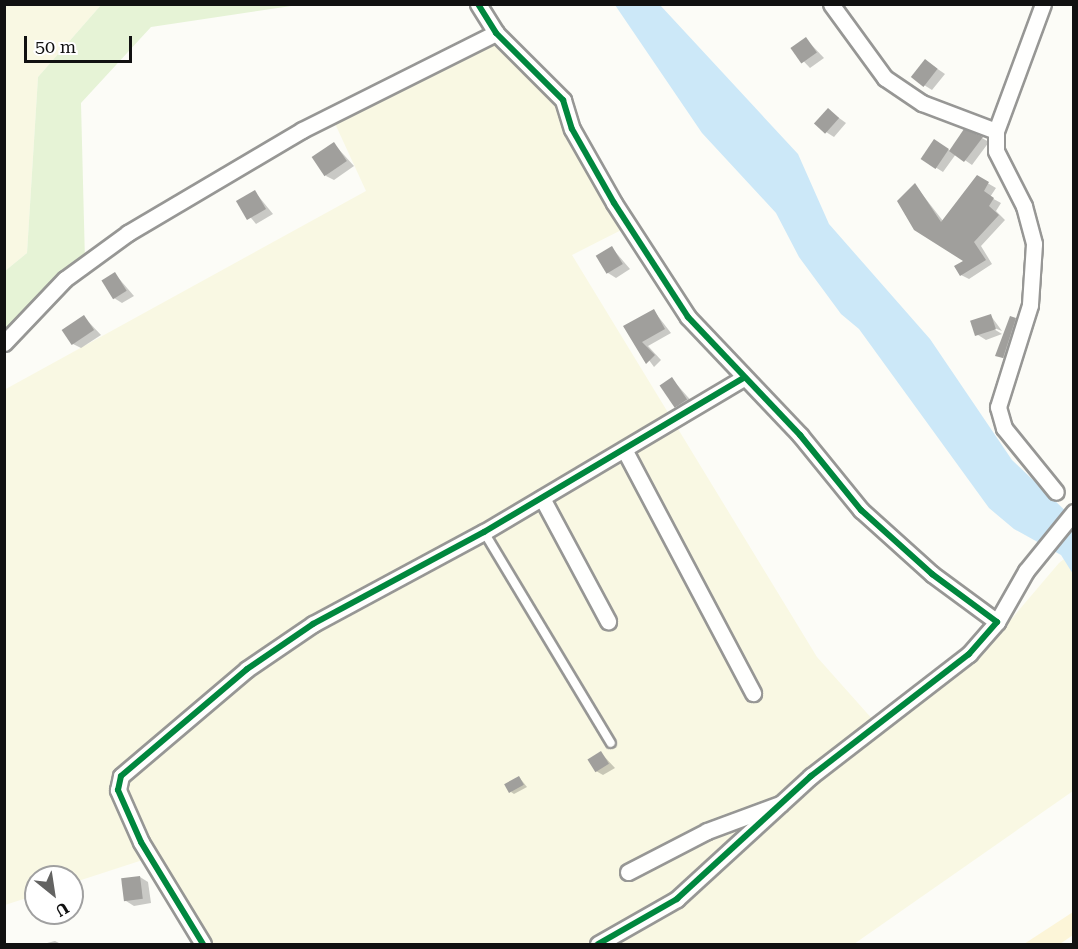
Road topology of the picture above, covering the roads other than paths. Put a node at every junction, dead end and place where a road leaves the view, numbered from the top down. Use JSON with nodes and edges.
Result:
{"nodes":[{"id":1,"x":478,"y":4,"type":"edge"},
{"id":2,"x":831,"y":4,"type":"edge"},
{"id":3,"x":1043,"y":4,"type":"edge"},
{"id":4,"x":496,"y":33,"type":"junction"},
{"id":5,"x":996,"y":131,"type":"junction"},
{"id":6,"x":4,"y":343,"type":"edge"},
{"id":7,"x":743,"y":378,"type":"junction"},
{"id":8,"x":624,"y":451,"type":"junction"},
{"id":9,"x":1056,"y":492,"type":"dead end"},
{"id":10,"x":542,"y":498,"type":"junction"},
{"id":11,"x":1074,"y":512,"type":"edge"},
{"id":12,"x":484,"y":532,"type":"junction"},
{"id":13,"x":608,"y":621,"type":"dead end"},
{"id":14,"x":997,"y":622,"type":"junction"},
{"id":15,"x":753,"y":693,"type":"dead end"},
{"id":16,"x":611,"y":743,"type":"dead end"},
{"id":17,"x":783,"y":803,"type":"junction"},
{"id":18,"x":628,"y":873,"type":"dead end"},
{"id":19,"x":203,"y":945,"type":"edge"},
{"id":20,"x":598,"y":945,"type":"edge"}],
"edges":[{"from":1,"to":4,"type":"street"},
{"from":2,"to":5,"type":"street"},
{"from":3,"to":5,"type":"street"},
{"from":4,"to":6,"type":"street"},
{"from":4,"to":7,"type":"street"},
{"from":5,"to":9,"type":"street"},
{"from":7,"to":8,"type":"street"},
{"from":7,"to":14,"type":"street"},
{"from":8,"to":10,"type":"street"},
{"from":8,"to":15,"type":"street"},
{"from":10,"to":12,"type":"street"},
{"from":10,"to":13,"type":"street"},
{"from":11,"to":14,"type":"street"},
{"from":12,"to":16,"type":"lane"},
{"from":12,"to":19,"type":"street"},
{"from":14,"to":17,"type":"street"},
{"from":17,"to":18,"type":"street"},
{"from":17,"to":20,"type":"street"}]}
